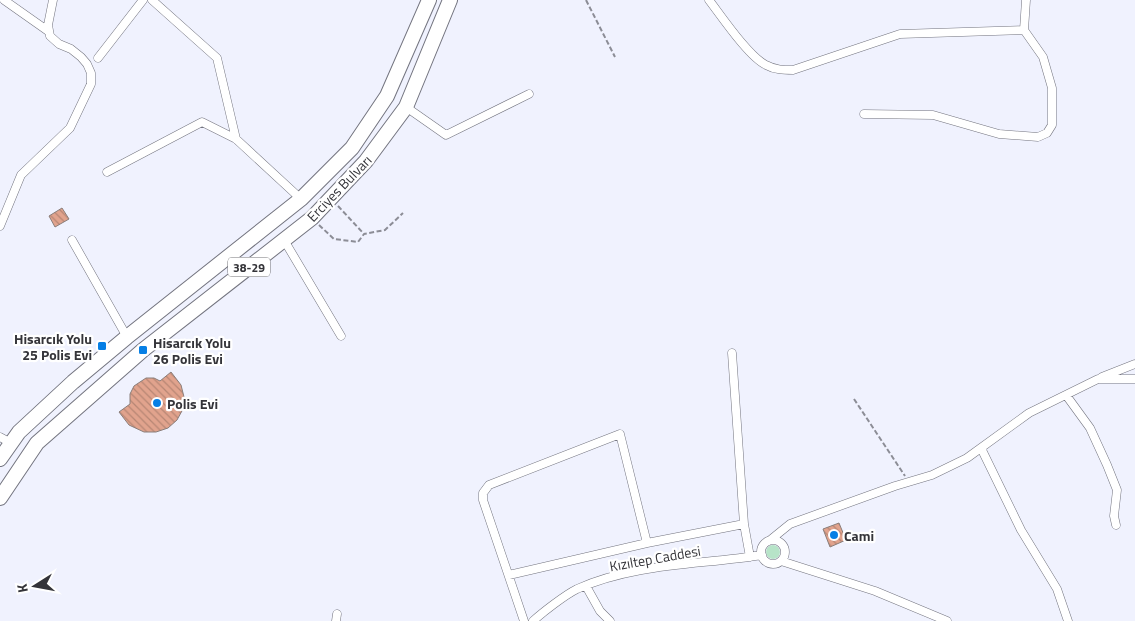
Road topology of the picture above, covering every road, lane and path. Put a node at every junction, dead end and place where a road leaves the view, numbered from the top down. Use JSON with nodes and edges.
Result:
{"nodes":[{"id":1,"x":4,"y":0,"type":"edge"},
{"id":2,"x":53,"y":0,"type":"edge"},
{"id":3,"x":143,"y":0,"type":"edge"},
{"id":4,"x":152,"y":0,"type":"edge"},
{"id":5,"x":429,"y":0,"type":"edge"},
{"id":6,"x":450,"y":0,"type":"edge"},
{"id":7,"x":586,"y":0,"type":"edge"},
{"id":8,"x":709,"y":0,"type":"edge"},
{"id":9,"x":1026,"y":0,"type":"edge"},
{"id":10,"x":1024,"y":30,"type":"junction"},
{"id":11,"x":48,"y":31,"type":"junction"},
{"id":12,"x":615,"y":57,"type":"dead end"},
{"id":13,"x":98,"y":58,"type":"dead end"},
{"id":14,"x":529,"y":94,"type":"dead end"},
{"id":15,"x":406,"y":107,"type":"junction"},
{"id":16,"x":864,"y":114,"type":"dead end"},
{"id":17,"x":236,"y":139,"type":"junction"},
{"id":18,"x":107,"y":172,"type":"dead end"},
{"id":19,"x":301,"y":199,"type":"junction"},
{"id":20,"x":332,"y":199,"type":"junction"},
{"id":21,"x":403,"y":213,"type":"dead end"},
{"id":22,"x":312,"y":218,"type":"junction"},
{"id":23,"x":0,"y":226,"type":"edge"},
{"id":24,"x":364,"y":234,"type":"junction"},
{"id":25,"x":72,"y":240,"type":"dead end"},
{"id":26,"x":284,"y":240,"type":"junction"},
{"id":27,"x":341,"y":336,"type":"dead end"},
{"id":28,"x":127,"y":337,"type":"junction"},
{"id":29,"x":732,"y":353,"type":"dead end"},
{"id":30,"x":1135,"y":364,"type":"edge"},
{"id":31,"x":1098,"y":379,"type":"junction"},
{"id":32,"x":1135,"y":380,"type":"edge"},
{"id":33,"x":1066,"y":395,"type":"junction"},
{"id":34,"x":854,"y":399,"type":"dead end"},
{"id":35,"x":3,"y":438,"type":"edge"},
{"id":36,"x":981,"y":448,"type":"junction"},
{"id":37,"x":0,"y":459,"type":"edge"},
{"id":38,"x":910,"y":482,"type":"junction"},
{"id":39,"x":0,"y":498,"type":"edge"},
{"id":40,"x":744,"y":524,"type":"junction"},
{"id":41,"x":1116,"y":525,"type":"dead end"},
{"id":42,"x":769,"y":541,"type":"junction"},
{"id":43,"x":647,"y":543,"type":"junction"},
{"id":44,"x":762,"y":555,"type":"junction"},
{"id":45,"x":750,"y":557,"type":"junction"},
{"id":46,"x":782,"y":561,"type":"junction"},
{"id":47,"x":509,"y":575,"type":"junction"},
{"id":48,"x":586,"y":586,"type":"junction"},
{"id":49,"x":524,"y":621,"type":"edge"},
{"id":50,"x":533,"y":621,"type":"edge"},
{"id":51,"x":610,"y":621,"type":"edge"},
{"id":52,"x":948,"y":621,"type":"edge"},
{"id":53,"x":1068,"y":621,"type":"edge"}],
"edges":[{"from":1,"to":11,"type":"street"},
{"from":2,"to":11,"type":"street"},
{"from":3,"to":13,"type":"street"},
{"from":4,"to":17,"type":"street"},
{"from":5,"to":19,"type":"highway","name":"Erciyes Bulvarı","number":"38-29"},
{"from":6,"to":15,"type":"highway","name":"Erciyes Bulvarı","number":"38-29"},
{"from":7,"to":12,"type":"path"},
{"from":8,"to":10,"type":"street"},
{"from":9,"to":10,"type":"street"},
{"from":10,"to":16,"type":"street"},
{"from":11,"to":23,"type":"street"},
{"from":14,"to":15,"type":"street"},
{"from":15,"to":20,"type":"highway","name":"Erciyes Bulvarı","number":"38-29"},
{"from":17,"to":18,"type":"street"},
{"from":17,"to":19,"type":"street"},
{"from":19,"to":28,"type":"highway","name":"Erciyes Bulvarı","number":"38-29"},
{"from":20,"to":22,"type":"highway","name":"Erciyes Bulvarı","number":"38-29"},
{"from":20,"to":24,"type":"path"},
{"from":21,"to":24,"type":"path"},
{"from":22,"to":24,"type":"path"},
{"from":22,"to":26,"type":"highway","name":"Erciyes Bulvarı","number":"38-29"},
{"from":25,"to":28,"type":"street"},
{"from":26,"to":27,"type":"street"},
{"from":26,"to":39,"type":"highway","name":"Erciyes Bulvarı","number":"38-29"},
{"from":28,"to":35,"type":"highway","name":"Erciyes Bulvarı","number":"38-29"},
{"from":29,"to":40,"type":"street"},
{"from":30,"to":31,"type":"street"},
{"from":31,"to":32,"type":"street"},
{"from":31,"to":33,"type":"street"},
{"from":33,"to":36,"type":"street"},
{"from":33,"to":41,"type":"street"},
{"from":34,"to":38,"type":"path"},
{"from":35,"to":37,"type":"highway","name":"Erciyes Bulvarı","number":"38-29"},
{"from":36,"to":38,"type":"street"},
{"from":36,"to":53,"type":"street"},
{"from":38,"to":42,"type":"street"},
{"from":40,"to":43,"type":"street"},
{"from":40,"to":45,"type":"street"},
{"from":42,"to":44,"type":"street"},
{"from":42,"to":46,"type":"street"},
{"from":43,"to":47,"type":"street"},
{"from":43,"to":47,"type":"street"},
{"from":44,"to":45,"type":"street","name":"Kızıltep Caddesi"},
{"from":44,"to":46,"type":"street"},
{"from":45,"to":48,"type":"street","name":"Kızıltep Caddesi"},
{"from":46,"to":52,"type":"street"},
{"from":47,"to":49,"type":"street"},
{"from":48,"to":50,"type":"street","name":"Kızıltep Caddesi"},
{"from":48,"to":51,"type":"street"}]}
